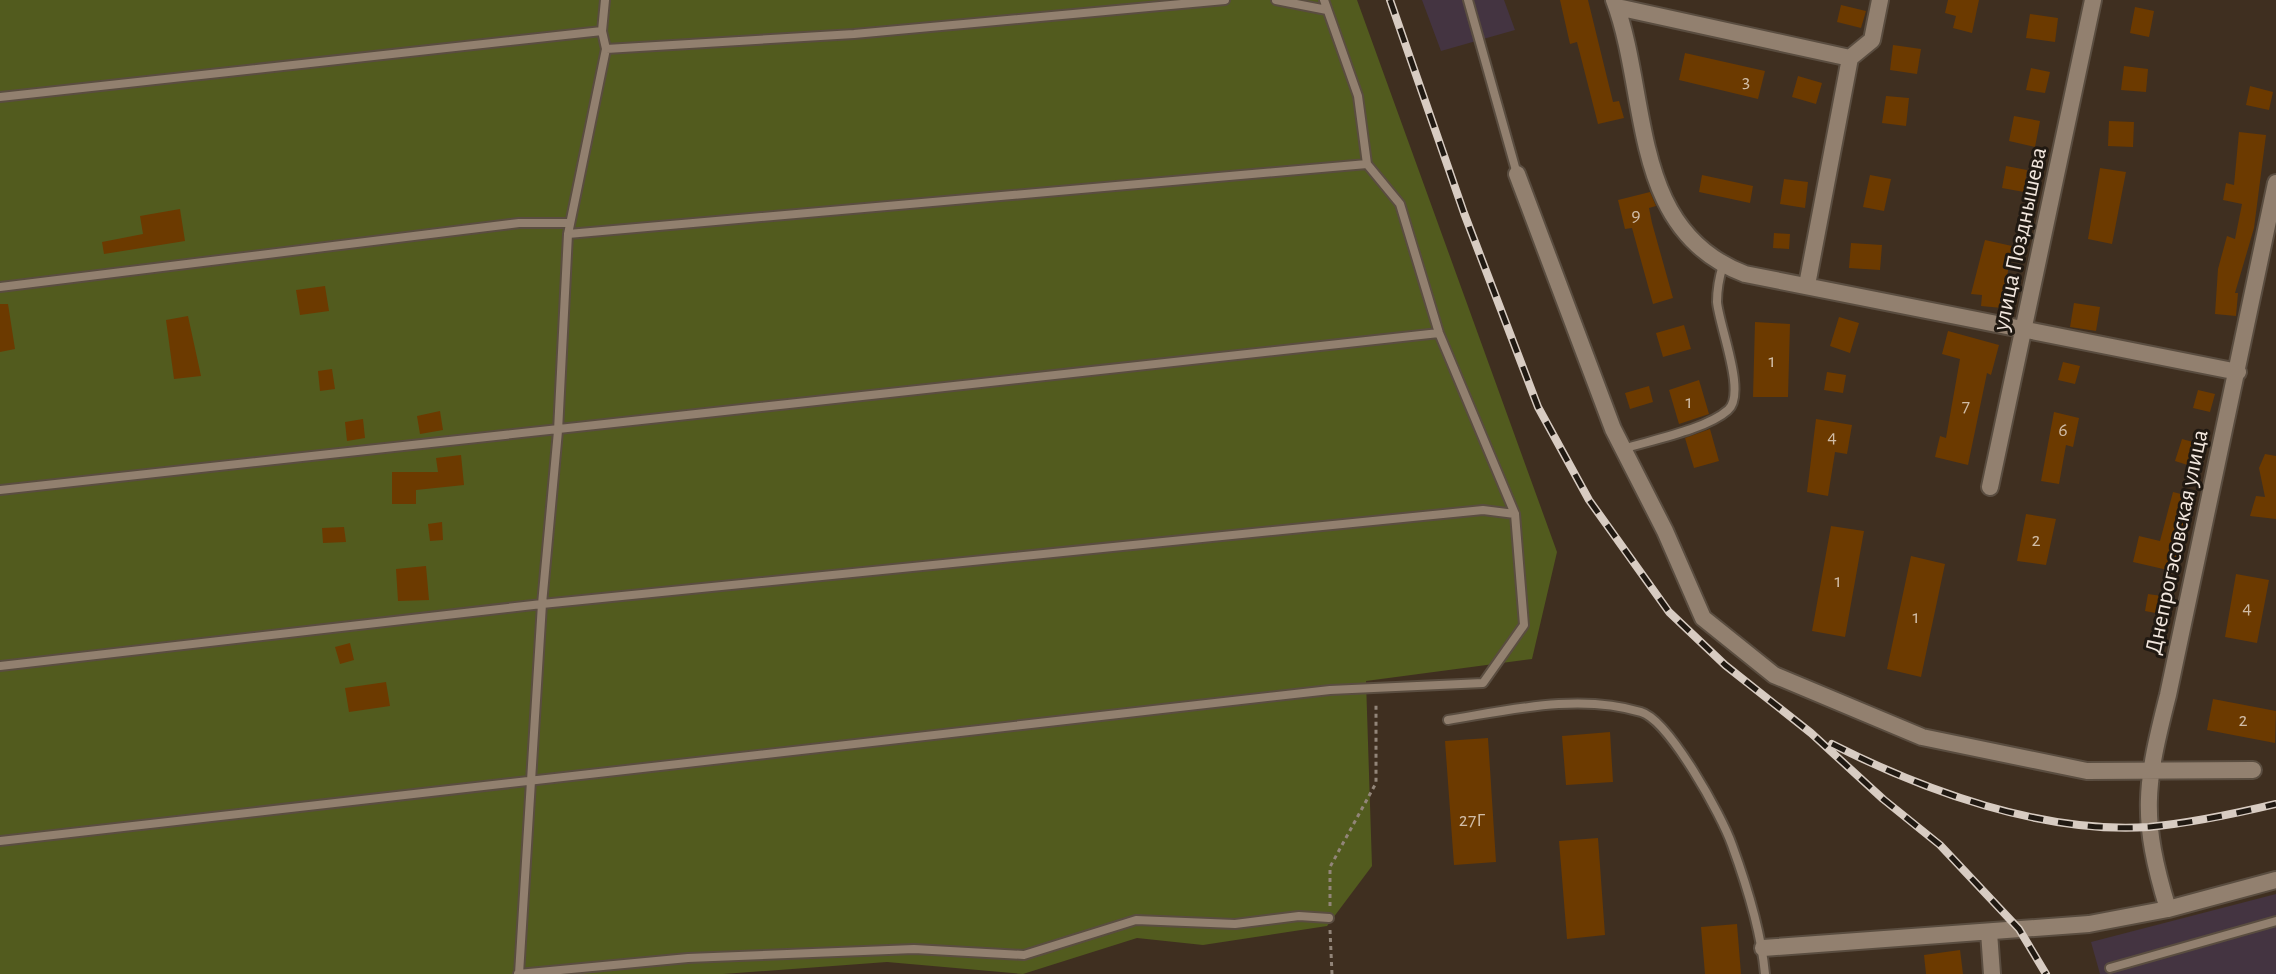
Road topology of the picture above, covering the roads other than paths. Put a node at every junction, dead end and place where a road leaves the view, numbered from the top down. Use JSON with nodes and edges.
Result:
{"nodes":[{"id":1,"x":605,"y":0,"type":"edge"},
{"id":2,"x":1225,"y":0,"type":"edge"},
{"id":3,"x":1276,"y":0,"type":"edge"},
{"id":4,"x":1468,"y":0,"type":"edge"},
{"id":5,"x":1880,"y":0,"type":"edge"},
{"id":6,"x":2093,"y":0,"type":"edge"},
{"id":7,"x":1616,"y":3,"type":"edge"},
{"id":8,"x":1325,"y":5,"type":"edge"},
{"id":9,"x":602,"y":31,"type":"junction"},
{"id":10,"x":606,"y":49,"type":"junction"},
{"id":11,"x":1850,"y":58,"type":"junction"},
{"id":12,"x":0,"y":97,"type":"edge"},
{"id":13,"x":1367,"y":164,"type":"junction"},
{"id":14,"x":1517,"y":174,"type":"joint"},
{"id":15,"x":2276,"y":183,"type":"edge"},
{"id":16,"x":569,"y":223,"type":"junction"},
{"id":17,"x":568,"y":234,"type":"junction"},
{"id":18,"x":1723,"y":265,"type":"junction"},
{"id":19,"x":1807,"y":285,"type":"junction"},
{"id":20,"x":0,"y":287,"type":"edge"},
{"id":21,"x":2026,"y":332,"type":"junction"},
{"id":22,"x":1439,"y":333,"type":"junction"},
{"id":23,"x":2238,"y":372,"type":"junction"},
{"id":24,"x":558,"y":431,"type":"junction"},
{"id":25,"x":1623,"y":449,"type":"junction"},
{"id":26,"x":1990,"y":487,"type":"dead end"},
{"id":27,"x":0,"y":490,"type":"edge"},
{"id":28,"x":1515,"y":514,"type":"junction"},
{"id":29,"x":542,"y":604,"type":"junction"},
{"id":30,"x":0,"y":666,"type":"edge"},
{"id":31,"x":1448,"y":720,"type":"dead end"},
{"id":32,"x":2149,"y":769,"type":"junction"},
{"id":33,"x":2253,"y":770,"type":"dead end"},
{"id":34,"x":532,"y":780,"type":"junction"},
{"id":35,"x":0,"y":841,"type":"edge"},
{"id":36,"x":2276,"y":880,"type":"edge"},
{"id":37,"x":2168,"y":909,"type":"junction"},
{"id":38,"x":1329,"y":918,"type":"road end"},
{"id":39,"x":2276,"y":921,"type":"edge"},
{"id":40,"x":1989,"y":932,"type":"junction"},
{"id":41,"x":1763,"y":948,"type":"junction"},
{"id":42,"x":2110,"y":968,"type":"dead end"},
{"id":43,"x":518,"y":974,"type":"edge"},
{"id":44,"x":1765,"y":974,"type":"edge"},
{"id":45,"x":1992,"y":974,"type":"edge"}],
"edges":[{"from":1,"to":9,"type":"lane"},
{"from":2,"to":10,"type":"lane"},
{"from":3,"to":8,"type":"lane"},
{"from":4,"to":14,"type":"lane"},
{"from":5,"to":11,"type":"street"},
{"from":6,"to":21,"type":"street","name":"улица Позднышева"},
{"from":7,"to":11,"type":"street"},
{"from":7,"to":18,"type":"street"},
{"from":8,"to":13,"type":"lane"},
{"from":9,"to":10,"type":"lane"},
{"from":9,"to":12,"type":"lane"},
{"from":10,"to":16,"type":"lane"},
{"from":11,"to":19,"type":"street"},
{"from":13,"to":17,"type":"lane"},
{"from":13,"to":22,"type":"lane"},
{"from":14,"to":25,"type":"street"},
{"from":15,"to":23,"type":"street","name":"Днепрогэсовская улица"},
{"from":16,"to":17,"type":"lane"},
{"from":16,"to":20,"type":"lane"},
{"from":17,"to":24,"type":"lane"},
{"from":18,"to":19,"type":"street"},
{"from":18,"to":25,"type":"lane"},
{"from":19,"to":21,"type":"street"},
{"from":21,"to":23,"type":"street"},
{"from":21,"to":26,"type":"street","name":"улица Позднышева"},
{"from":22,"to":24,"type":"lane"},
{"from":22,"to":28,"type":"lane"},
{"from":23,"to":32,"type":"street","name":"Днепрогэсовская улица"},
{"from":24,"to":27,"type":"lane"},
{"from":24,"to":29,"type":"lane"},
{"from":25,"to":32,"type":"street"},
{"from":28,"to":29,"type":"lane"},
{"from":28,"to":34,"type":"lane"},
{"from":29,"to":30,"type":"lane"},
{"from":29,"to":34,"type":"lane"},
{"from":31,"to":41,"type":"lane"},
{"from":32,"to":33,"type":"street"},
{"from":32,"to":37,"type":"street","name":"Днепрогэсовская улица"},
{"from":34,"to":35,"type":"lane"},
{"from":34,"to":43,"type":"lane"},
{"from":36,"to":37,"type":"street"},
{"from":37,"to":40,"type":"street"},
{"from":38,"to":43,"type":"lane"},
{"from":39,"to":42,"type":"lane"},
{"from":40,"to":41,"type":"street"},
{"from":40,"to":45,"type":"street"},
{"from":41,"to":44,"type":"lane"}]}
